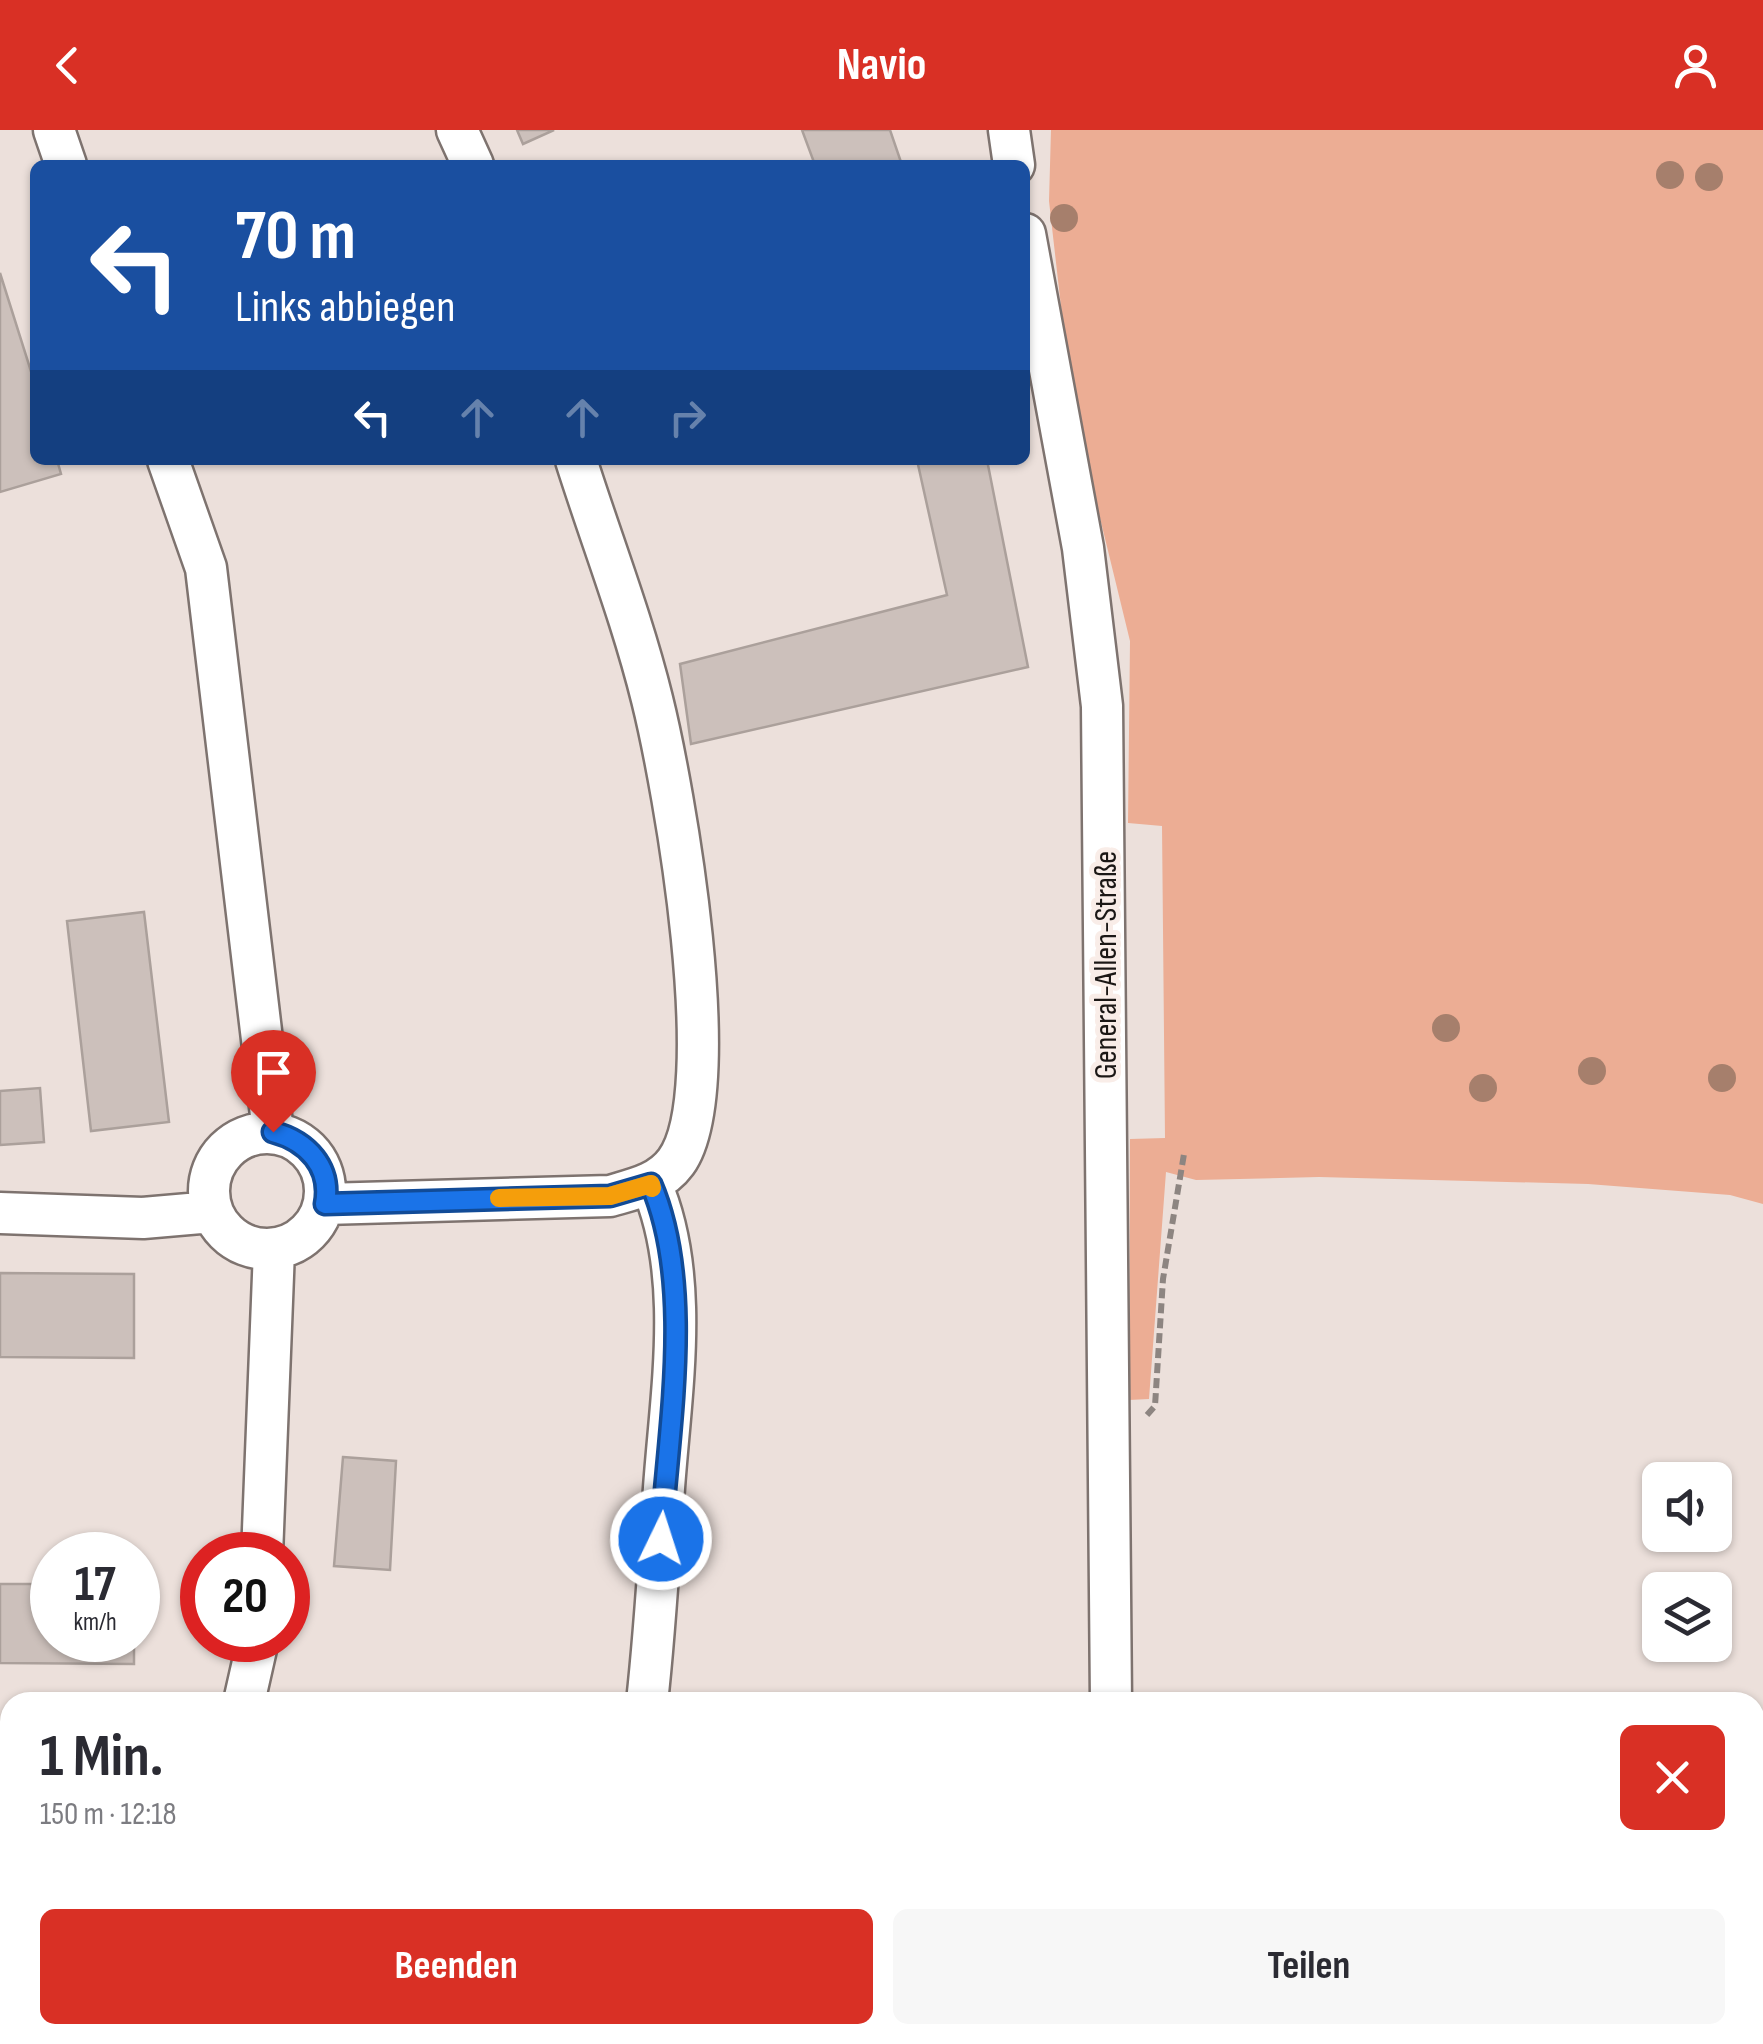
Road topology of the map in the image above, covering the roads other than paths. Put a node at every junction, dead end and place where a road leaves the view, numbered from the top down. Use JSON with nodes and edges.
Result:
{"nodes":[{"id":1,"x":54,"y":130,"type":"edge"},
{"id":2,"x":457,"y":130,"type":"edge"},
{"id":3,"x":1009,"y":130,"type":"edge"},
{"id":4,"x":64,"y":160,"type":"edge"},
{"id":5,"x":471,"y":160,"type":"edge"},
{"id":6,"x":1013,"y":160,"type":"edge"},
{"id":7,"x":1030,"y":262,"type":"edge"},
{"id":8,"x":170,"y":465,"type":"edge"},
{"id":9,"x":578,"y":465,"type":"edge"},
{"id":10,"x":273,"y":1132,"type":"junction"},
{"id":11,"x":651,"y":1184,"type":"junction"},
{"id":12,"x":325,"y":1204,"type":"junction"},
{"id":13,"x":0,"y":1212,"type":"edge"},
{"id":14,"x":212,"y":1212,"type":"junction"},
{"id":15,"x":274,"y":1250,"type":"junction"},
{"id":16,"x":263,"y":1532,"type":"edge"},
{"id":17,"x":253,"y":1662,"type":"edge"},
{"id":18,"x":246,"y":1692,"type":"edge"},
{"id":19,"x":648,"y":1692,"type":"edge"},
{"id":20,"x":1110,"y":1692,"type":"edge"}],
"edges":[{"from":1,"to":4,"type":"street"},
{"from":2,"to":5,"type":"street"},
{"from":3,"to":6,"type":"street"},
{"from":7,"to":20,"type":"street","name":"General-Allen-Straße"},
{"from":8,"to":10,"type":"street"},
{"from":9,"to":11,"type":"street"},
{"from":10,"to":12,"type":"street"},
{"from":10,"to":14,"type":"street"},
{"from":11,"to":12,"type":"street"},
{"from":11,"to":19,"type":"street"},
{"from":12,"to":15,"type":"street"},
{"from":13,"to":14,"type":"street"},
{"from":14,"to":15,"type":"street"},
{"from":15,"to":16,"type":"street"},
{"from":17,"to":18,"type":"street"}]}
